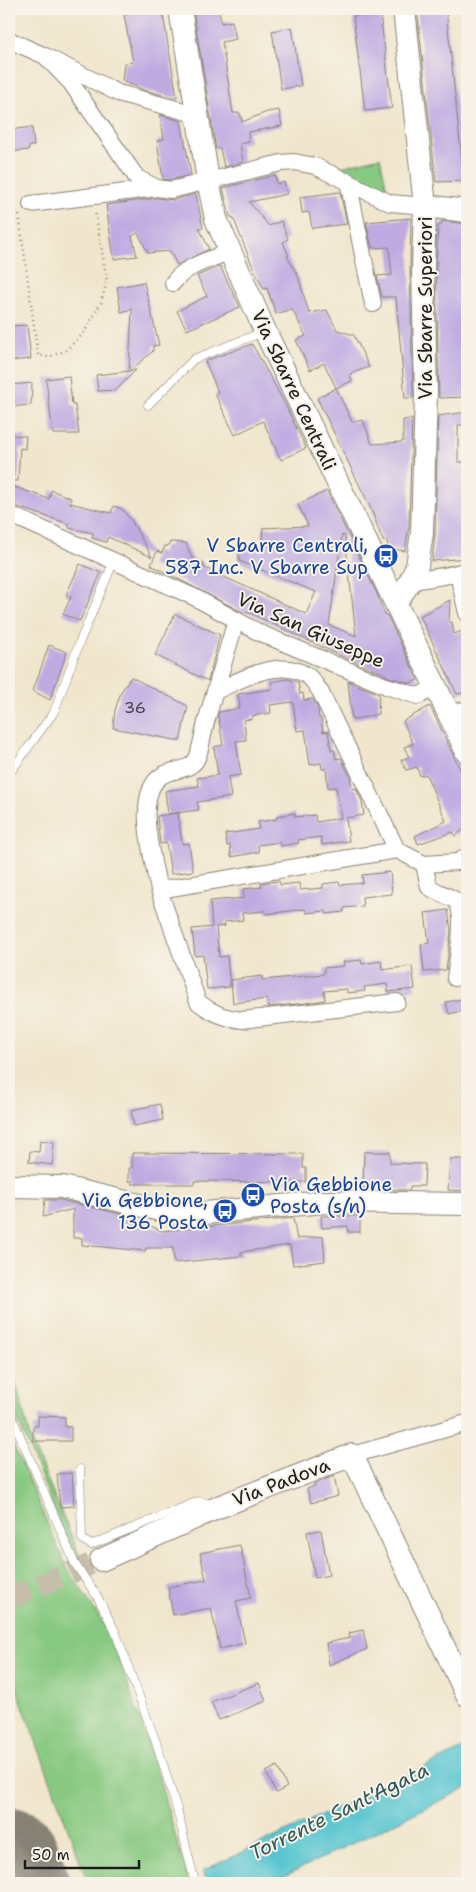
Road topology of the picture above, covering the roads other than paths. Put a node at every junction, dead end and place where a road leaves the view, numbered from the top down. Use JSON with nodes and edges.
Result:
{"nodes":[{"id":1,"x":180,"y":9,"type":"edge"},
{"id":2,"x":404,"y":9,"type":"edge"},
{"id":3,"x":9,"y":40,"type":"edge"},
{"id":4,"x":45,"y":56,"type":"junction"},
{"id":5,"x":198,"y":114,"type":"junction"},
{"id":6,"x":208,"y":180,"type":"junction"},
{"id":7,"x":348,"y":181,"type":"junction"},
{"id":8,"x":157,"y":188,"type":"junction"},
{"id":9,"x":24,"y":205,"type":"road end"},
{"id":10,"x":425,"y":206,"type":"junction"},
{"id":11,"x":467,"y":211,"type":"edge"},
{"id":12,"x":230,"y":252,"type":"junction"},
{"id":13,"x":174,"y":283,"type":"dead end"},
{"id":14,"x":373,"y":304,"type":"dead end"},
{"id":15,"x":265,"y":331,"type":"junction"},
{"id":16,"x":148,"y":405,"type":"dead end"},
{"id":17,"x":9,"y":514,"type":"edge"},
{"id":18,"x":114,"y":560,"type":"junction"},
{"id":19,"x":463,"y":572,"type":"edge"},
{"id":20,"x":410,"y":582,"type":"junction"},
{"id":21,"x":396,"y":602,"type":"junction"},
{"id":22,"x":467,"y":613,"type":"edge"},
{"id":23,"x":236,"y":620,"type":"junction"},
{"id":24,"x":435,"y":688,"type":"junction"},
{"id":25,"x":216,"y":691,"type":"junction"},
{"id":26,"x":459,"y":712,"type":"edge"},
{"id":27,"x":467,"y":752,"type":"edge"},
{"id":28,"x":9,"y":774,"type":"edge"},
{"id":29,"x":398,"y":850,"type":"junction"},
{"id":30,"x":467,"y":856,"type":"edge"},
{"id":31,"x":424,"y":864,"type":"junction"},
{"id":32,"x":158,"y":890,"type":"junction"},
{"id":33,"x":455,"y":978,"type":"dead end"},
{"id":34,"x":397,"y":1002,"type":"dead end"},
{"id":35,"x":9,"y":1186,"type":"edge"},
{"id":36,"x":467,"y":1204,"type":"edge"},
{"id":37,"x":9,"y":1410,"type":"edge"},
{"id":38,"x":467,"y":1423,"type":"edge"},
{"id":39,"x":352,"y":1455,"type":"junction"},
{"id":40,"x":80,"y":1469,"type":"dead end"},
{"id":41,"x":221,"y":1506,"type":"junction"},
{"id":42,"x":101,"y":1560,"type":"tunnel mouth"},
{"id":43,"x":467,"y":1695,"type":"edge"},
{"id":44,"x":195,"y":1883,"type":"edge"}],
"edges":[{"from":1,"to":5,"type":"street","name":"Via Sbarre Centrali"},
{"from":2,"to":10,"type":"street","name":"Via Sbarre Superiori"},
{"from":3,"to":4,"type":"street"},
{"from":4,"to":5,"type":"street"},
{"from":4,"to":8,"type":"street"},
{"from":5,"to":6,"type":"street","name":"Via Sbarre Centrali"},
{"from":6,"to":7,"type":"street"},
{"from":6,"to":8,"type":"street"},
{"from":6,"to":12,"type":"street","name":"Via Sbarre Centrali"},
{"from":7,"to":10,"type":"street"},
{"from":7,"to":14,"type":"street"},
{"from":8,"to":9,"type":"street"},
{"from":10,"to":11,"type":"street"},
{"from":10,"to":20,"type":"street","name":"Via Sbarre Superiori"},
{"from":12,"to":13,"type":"street"},
{"from":12,"to":15,"type":"street","name":"Via Sbarre Centrali"},
{"from":15,"to":16,"type":"lane"},
{"from":15,"to":21,"type":"street","name":"Via Sbarre Centrali"},
{"from":17,"to":18,"type":"street","name":"Via San Giuseppe"},
{"from":18,"to":23,"type":"street","name":"Via San Giuseppe"},
{"from":18,"to":28,"type":"lane"},
{"from":19,"to":20,"type":"street"},
{"from":19,"to":22,"type":"street"},
{"from":20,"to":21,"type":"street","name":"Via Sbarre Superiori"},
{"from":21,"to":24,"type":"street","name":"Via Sbarre Centrali"},
{"from":23,"to":24,"type":"street","name":"Via San Giuseppe"},
{"from":23,"to":25,"type":"street"},
{"from":24,"to":26,"type":"street","name":"Via Sbarre Centrali"},
{"from":25,"to":29,"type":"street"},
{"from":25,"to":32,"type":"street"},
{"from":26,"to":27,"type":"street","name":"Via Sbarre Centrali"},
{"from":29,"to":31,"type":"street"},
{"from":29,"to":32,"type":"street"},
{"from":30,"to":31,"type":"street"},
{"from":31,"to":33,"type":"street"},
{"from":32,"to":34,"type":"street"},
{"from":35,"to":36,"type":"street"},
{"from":37,"to":44,"type":"lane"},
{"from":38,"to":39,"type":"street","name":"Via Padova"},
{"from":39,"to":41,"type":"street","name":"Via Padova"},
{"from":39,"to":43,"type":"street"},
{"from":40,"to":41,"type":"lane"},
{"from":41,"to":42,"type":"street","name":"Via Padova"}]}
